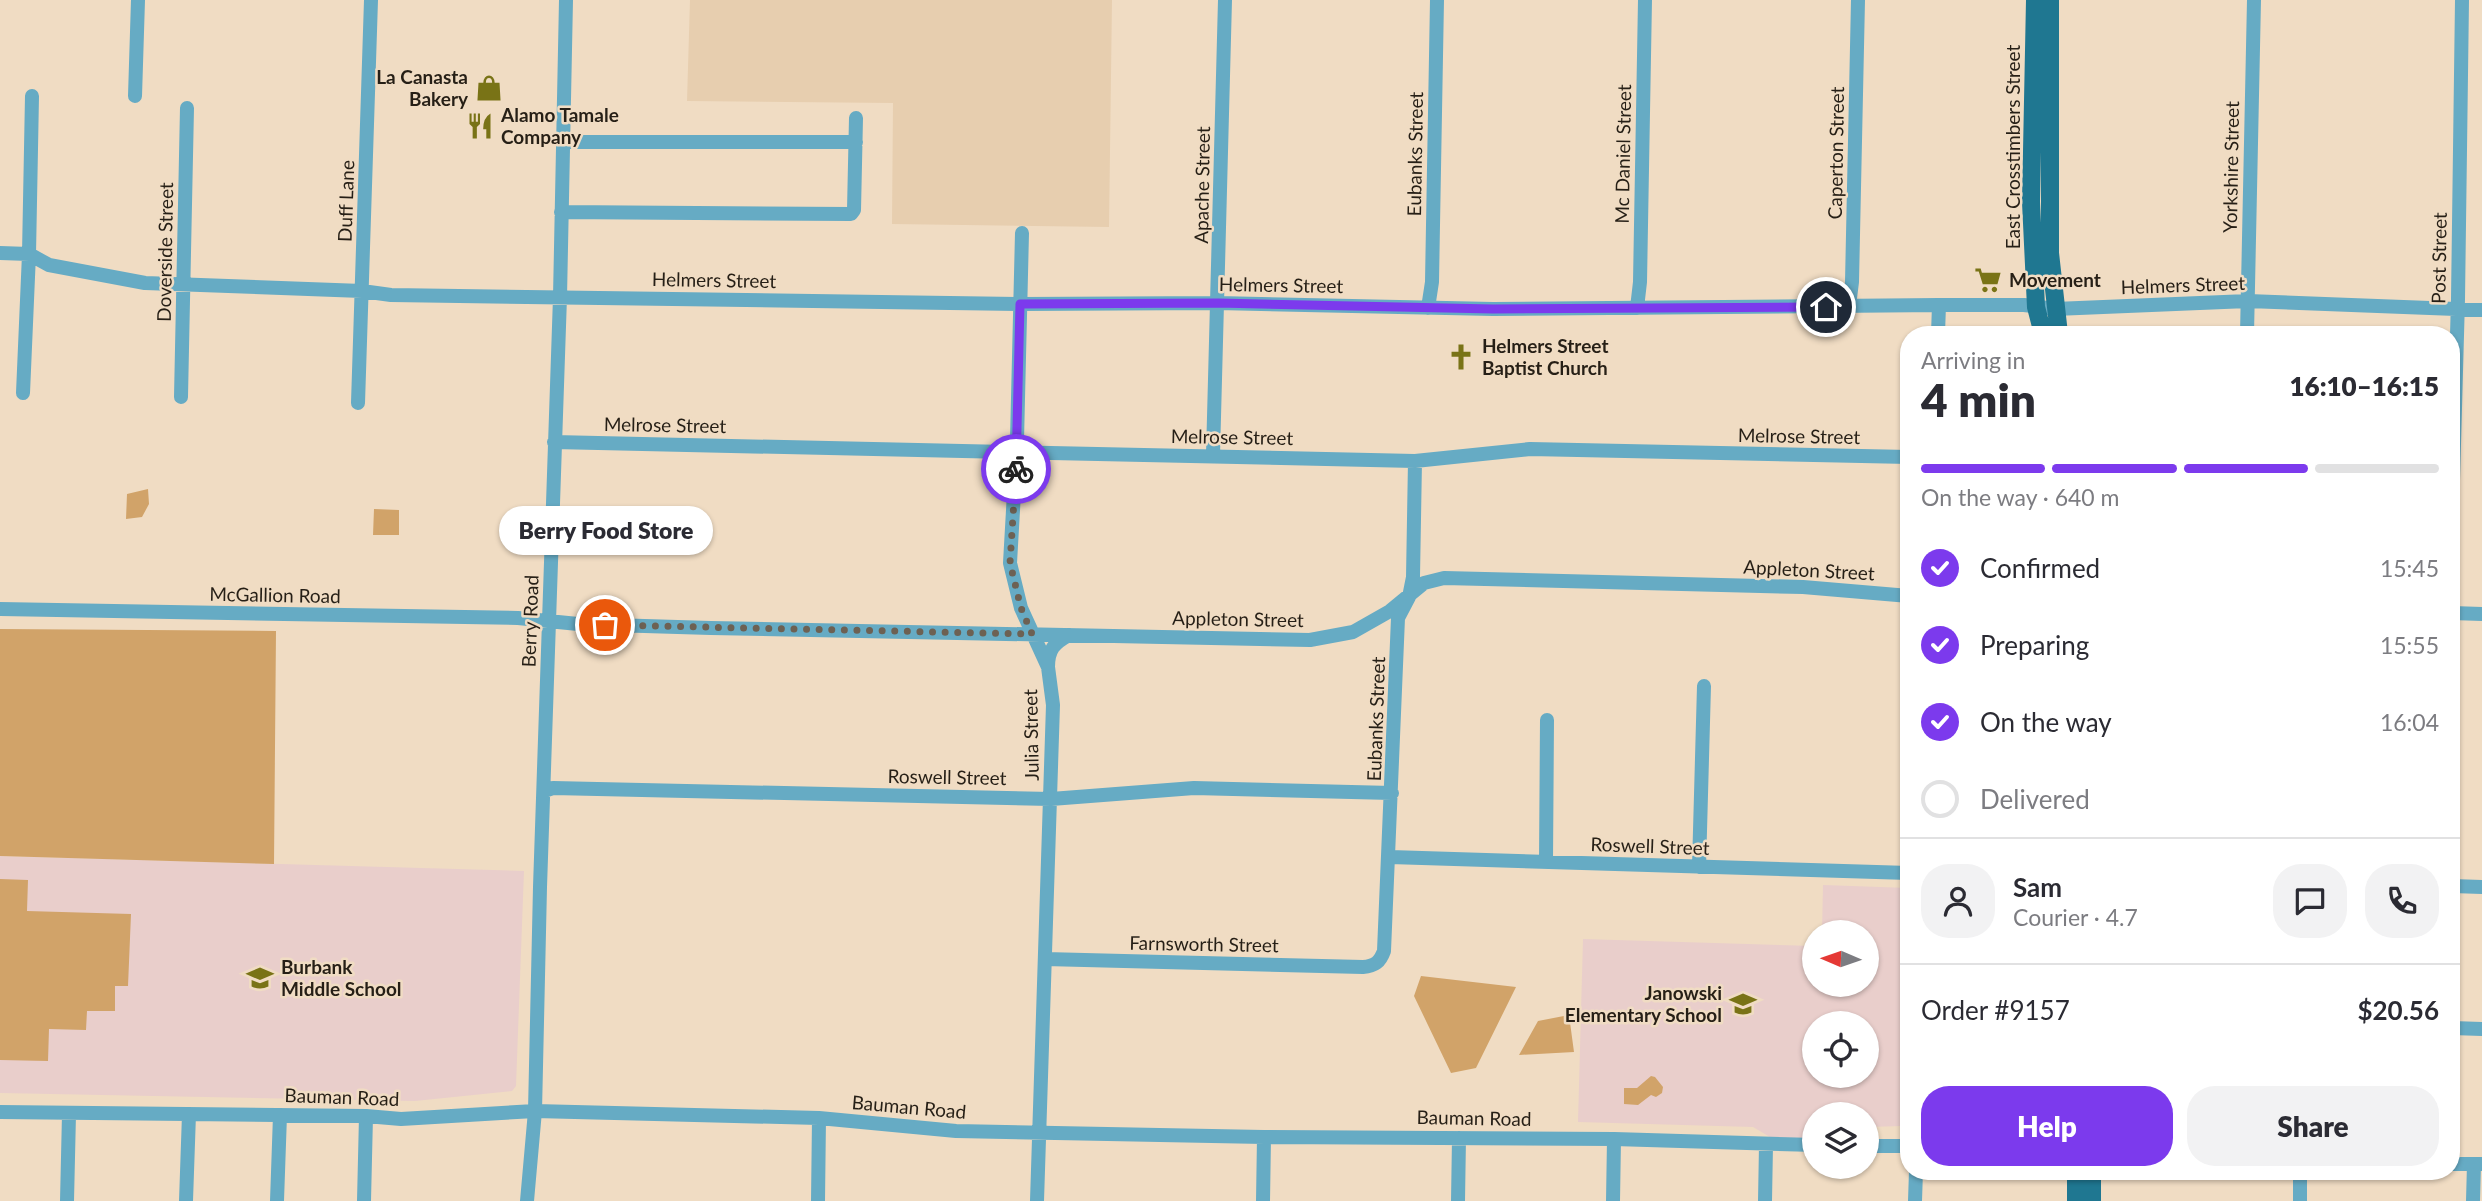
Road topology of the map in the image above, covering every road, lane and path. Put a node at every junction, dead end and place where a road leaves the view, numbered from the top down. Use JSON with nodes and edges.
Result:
{"nodes":[{"id":1,"x":138,"y":0,"type":"edge"},
{"id":2,"x":371,"y":0,"type":"edge"},
{"id":3,"x":566,"y":0,"type":"edge"},
{"id":4,"x":1225,"y":0,"type":"edge"},
{"id":5,"x":1437,"y":0,"type":"edge"},
{"id":6,"x":1645,"y":0,"type":"edge"},
{"id":7,"x":1857,"y":0,"type":"edge"},
{"id":8,"x":2035,"y":0,"type":"edge"},
{"id":9,"x":2050,"y":0,"type":"edge"},
{"id":10,"x":2254,"y":0,"type":"edge"},
{"id":11,"x":2462,"y":0,"type":"edge"},
{"id":12,"x":32,"y":96,"type":"dead end"},
{"id":13,"x":135,"y":96,"type":"dead end"},
{"id":14,"x":187,"y":108,"type":"dead end"},
{"id":15,"x":856,"y":118,"type":"dead end"},
{"id":16,"x":2040,"y":124,"type":"junction"},
{"id":17,"x":563,"y":142,"type":"junction"},
{"id":18,"x":856,"y":142,"type":"junction"},
{"id":19,"x":561,"y":212,"type":"junction"},
{"id":20,"x":1022,"y":233,"type":"dead end"},
{"id":21,"x":0,"y":253,"type":"edge"},
{"id":22,"x":29,"y":254,"type":"junction"},
{"id":23,"x":183,"y":284,"type":"junction"},
{"id":24,"x":362,"y":291,"type":"junction"},
{"id":25,"x":559,"y":297,"type":"junction"},
{"id":26,"x":2248,"y":302,"type":"junction"},
{"id":27,"x":1218,"y":303,"type":"junction"},
{"id":28,"x":1020,"y":304,"type":"junction"},
{"id":29,"x":1939,"y":305,"type":"junction"},
{"id":30,"x":1849,"y":306,"type":"junction"},
{"id":31,"x":2036,"y":307,"type":"junction"},
{"id":32,"x":1428,"y":308,"type":"junction"},
{"id":33,"x":1637,"y":308,"type":"junction"},
{"id":34,"x":2055,"y":309,"type":"junction"},
{"id":35,"x":2458,"y":309,"type":"junction"},
{"id":36,"x":2482,"y":310,"type":"edge"},
{"id":37,"x":1938,"y":326,"type":"edge"},
{"id":38,"x":2041,"y":326,"type":"edge"},
{"id":39,"x":2058,"y":326,"type":"edge"},
{"id":40,"x":2247,"y":326,"type":"edge"},
{"id":41,"x":2458,"y":326,"type":"edge"},
{"id":42,"x":23,"y":393,"type":"dead end"},
{"id":43,"x":181,"y":397,"type":"dead end"},
{"id":44,"x":358,"y":403,"type":"dead end"},
{"id":45,"x":554,"y":442,"type":"junction"},
{"id":46,"x":1017,"y":452,"type":"junction"},
{"id":47,"x":1213,"y":455,"type":"junction"},
{"id":48,"x":1900,"y":457,"type":"edge"},
{"id":49,"x":1415,"y":461,"type":"junction"},
{"id":50,"x":1418,"y":580,"type":"junction"},
{"id":51,"x":1900,"y":595,"type":"edge"},
{"id":52,"x":0,"y":609,"type":"edge"},
{"id":53,"x":2460,"y":613,"type":"edge"},
{"id":54,"x":2482,"y":614,"type":"edge"},
{"id":55,"x":1394,"y":615,"type":"junction"},
{"id":56,"x":549,"y":621,"type":"junction"},
{"id":57,"x":1032,"y":634,"type":"junction"},
{"id":58,"x":1069,"y":635,"type":"junction"},
{"id":59,"x":1048,"y":667,"type":"junction"},
{"id":60,"x":1704,"y":686,"type":"dead end"},
{"id":61,"x":1547,"y":720,"type":"dead end"},
{"id":62,"x":544,"y":791,"type":"junction"},
{"id":63,"x":1392,"y":793,"type":"junction"},
{"id":64,"x":1051,"y":799,"type":"junction"},
{"id":65,"x":1390,"y":857,"type":"junction"},
{"id":66,"x":1546,"y":862,"type":"junction"},
{"id":67,"x":1699,"y":867,"type":"junction"},
{"id":68,"x":1900,"y":873,"type":"edge"},
{"id":69,"x":2460,"y":886,"type":"edge"},
{"id":70,"x":2482,"y":887,"type":"edge"},
{"id":71,"x":1045,"y":959,"type":"junction"},
{"id":72,"x":1363,"y":967,"type":"joint"},
{"id":73,"x":2460,"y":1028,"type":"edge"},
{"id":74,"x":2482,"y":1028,"type":"edge"},
{"id":75,"x":535,"y":1111,"type":"junction"},
{"id":76,"x":0,"y":1112,"type":"edge"},
{"id":77,"x":69,"y":1114,"type":"junction"},
{"id":78,"x":189,"y":1114,"type":"junction"},
{"id":79,"x":280,"y":1115,"type":"junction"},
{"id":80,"x":366,"y":1116,"type":"junction"},
{"id":81,"x":819,"y":1118,"type":"junction"},
{"id":82,"x":1038,"y":1133,"type":"junction"},
{"id":83,"x":1264,"y":1137,"type":"junction"},
{"id":84,"x":1459,"y":1138,"type":"junction"},
{"id":85,"x":1614,"y":1139,"type":"junction"},
{"id":86,"x":1766,"y":1144,"type":"junction"},
{"id":87,"x":1802,"y":1145,"type":"edge"},
{"id":88,"x":1879,"y":1146,"type":"edge"},
{"id":89,"x":1900,"y":1146,"type":"edge"},
{"id":90,"x":2460,"y":1164,"type":"edge"},
{"id":91,"x":2478,"y":1164,"type":"edge"},
{"id":92,"x":1916,"y":1180,"type":"edge"},
{"id":93,"x":2076,"y":1180,"type":"edge"},
{"id":94,"x":2092,"y":1180,"type":"edge"},
{"id":95,"x":2300,"y":1180,"type":"edge"},
{"id":96,"x":67,"y":1201,"type":"edge"},
{"id":97,"x":186,"y":1201,"type":"edge"},
{"id":98,"x":276,"y":1201,"type":"edge"},
{"id":99,"x":364,"y":1201,"type":"edge"},
{"id":100,"x":527,"y":1201,"type":"edge"},
{"id":101,"x":818,"y":1201,"type":"edge"},
{"id":102,"x":1037,"y":1201,"type":"edge"},
{"id":103,"x":1263,"y":1201,"type":"edge"},
{"id":104,"x":1458,"y":1201,"type":"edge"},
{"id":105,"x":1612,"y":1201,"type":"edge"},
{"id":106,"x":1765,"y":1201,"type":"edge"},
{"id":107,"x":1915,"y":1201,"type":"edge"},
{"id":108,"x":2076,"y":1201,"type":"edge"},
{"id":109,"x":2092,"y":1201,"type":"edge"},
{"id":110,"x":2300,"y":1201,"type":"edge"},
{"id":111,"x":2473,"y":1201,"type":"edge"}],
"edges":[{"from":1,"to":13,"type":"street"},
{"from":2,"to":24,"type":"street","name":"Duff Lane"},
{"from":3,"to":17,"type":"street","name":"Berry Road"},
{"from":4,"to":27,"type":"street","name":"Apache Street"},
{"from":5,"to":32,"type":"street","name":"Eubanks Street"},
{"from":6,"to":33,"type":"street","name":"Mc Daniel Street"},
{"from":7,"to":30,"type":"street","name":"Caperton Street"},
{"from":8,"to":16,"type":"main road","name":"East Crosstimbers Street"},
{"from":9,"to":16,"type":"main road","name":"East Crosstimbers Street"},
{"from":10,"to":26,"type":"street","name":"Yorkshire Street"},
{"from":11,"to":35,"type":"street","name":"Post Street"},
{"from":12,"to":22,"type":"street"},
{"from":14,"to":23,"type":"street","name":"Doverside Street"},
{"from":15,"to":18,"type":"street"},
{"from":16,"to":31,"type":"main road","name":"East Crosstimbers Street"},
{"from":16,"to":34,"type":"main road","name":"East Crosstimbers Street"},
{"from":17,"to":18,"type":"street"},
{"from":17,"to":19,"type":"street","name":"Berry Road"},
{"from":18,"to":19,"type":"street"},
{"from":19,"to":25,"type":"street","name":"Berry Road"},
{"from":20,"to":28,"type":"street","name":"Julia Street"},
{"from":21,"to":22,"type":"street","name":"Helmers Street"},
{"from":22,"to":23,"type":"street","name":"Helmers Street"},
{"from":22,"to":42,"type":"street"},
{"from":23,"to":24,"type":"street","name":"Helmers Street"},
{"from":23,"to":43,"type":"street","name":"Doverside Street"},
{"from":24,"to":25,"type":"street","name":"Helmers Street"},
{"from":24,"to":44,"type":"street","name":"Duff Lane"},
{"from":25,"to":28,"type":"street","name":"Helmers Street"},
{"from":25,"to":45,"type":"street","name":"Berry Road"},
{"from":26,"to":34,"type":"street","name":"Helmers Street"},
{"from":26,"to":35,"type":"street","name":"Helmers Street"},
{"from":26,"to":40,"type":"street","name":"Yorkshire Street"},
{"from":27,"to":28,"type":"street","name":"Helmers Street"},
{"from":27,"to":32,"type":"street","name":"Helmers Street"},
{"from":27,"to":47,"type":"street","name":"Apache Street"},
{"from":28,"to":46,"type":"street","name":"Julia Street"},
{"from":29,"to":30,"type":"street","name":"Helmers Street"},
{"from":29,"to":31,"type":"street","name":"Helmers Street"},
{"from":29,"to":37,"type":"street"},
{"from":30,"to":33,"type":"street","name":"Helmers Street"},
{"from":31,"to":34,"type":"street","name":"Helmers Street"},
{"from":31,"to":38,"type":"main road","name":"East Crosstimbers Street"},
{"from":32,"to":33,"type":"street","name":"Helmers Street"},
{"from":34,"to":39,"type":"main road","name":"East Crosstimbers Street"},
{"from":35,"to":36,"type":"street","name":"Helmers Street"},
{"from":35,"to":41,"type":"street","name":"Post Street"},
{"from":45,"to":46,"type":"street","name":"Melrose Street"},
{"from":45,"to":56,"type":"street","name":"Berry Road"},
{"from":46,"to":47,"type":"street","name":"Melrose Street"},
{"from":46,"to":57,"type":"street","name":"Julia Street"},
{"from":47,"to":49,"type":"street","name":"Melrose Street"},
{"from":48,"to":49,"type":"street","name":"Melrose Street"},
{"from":49,"to":50,"type":"street"},
{"from":50,"to":51,"type":"street","name":"Appleton Street"},
{"from":50,"to":55,"type":"street","name":"Appleton Street"},
{"from":52,"to":56,"type":"street","name":"McGallion Road"},
{"from":53,"to":54,"type":"street"},
{"from":55,"to":58,"type":"street","name":"Appleton Street"},
{"from":55,"to":63,"type":"street","name":"Eubanks Street"},
{"from":56,"to":57,"type":"street","name":"Appleton Street"},
{"from":56,"to":62,"type":"street","name":"Berry Road"},
{"from":57,"to":58,"type":"street","name":"Appleton Street"},
{"from":57,"to":59,"type":"street","name":"Julia Street"},
{"from":58,"to":59,"type":"street"},
{"from":59,"to":64,"type":"street","name":"Julia Street"},
{"from":60,"to":67,"type":"street"},
{"from":61,"to":66,"type":"street"},
{"from":62,"to":64,"type":"street","name":"Roswell Street"},
{"from":62,"to":75,"type":"street","name":"Berry Road"},
{"from":63,"to":64,"type":"street","name":"Roswell Street"},
{"from":63,"to":65,"type":"street","name":"Eubanks Street"},
{"from":64,"to":71,"type":"street","name":"Julia Street"},
{"from":65,"to":66,"type":"street","name":"Roswell Street"},
{"from":65,"to":72,"type":"street","name":"Eubanks Street"},
{"from":66,"to":67,"type":"street","name":"Roswell Street"},
{"from":67,"to":68,"type":"street","name":"Roswell Street"},
{"from":69,"to":70,"type":"street"},
{"from":71,"to":72,"type":"street","name":"Farnsworth Street"},
{"from":71,"to":82,"type":"street","name":"Julia Street"},
{"from":73,"to":74,"type":"street"},
{"from":75,"to":80,"type":"street","name":"Bauman Road"},
{"from":75,"to":81,"type":"street","name":"Bauman Road"},
{"from":75,"to":100,"type":"street","name":"Berry Road"},
{"from":76,"to":77,"type":"street","name":"Bauman Road"},
{"from":77,"to":78,"type":"street","name":"Bauman Road"},
{"from":77,"to":96,"type":"street"},
{"from":78,"to":79,"type":"street","name":"Bauman Road"},
{"from":78,"to":97,"type":"street"},
{"from":79,"to":80,"type":"street","name":"Bauman Road"},
{"from":79,"to":98,"type":"street"},
{"from":80,"to":99,"type":"street"},
{"from":81,"to":82,"type":"street","name":"Bauman Road"},
{"from":81,"to":101,"type":"street"},
{"from":82,"to":83,"type":"street","name":"Bauman Road"},
{"from":82,"to":102,"type":"street","name":"Julia Street"},
{"from":83,"to":84,"type":"street","name":"Bauman Road"},
{"from":83,"to":103,"type":"street"},
{"from":84,"to":85,"type":"street","name":"Bauman Road"},
{"from":84,"to":104,"type":"street"},
{"from":85,"to":86,"type":"street","name":"Bauman Road"},
{"from":85,"to":105,"type":"street"},
{"from":86,"to":87,"type":"street","name":"Bauman Road"},
{"from":86,"to":106,"type":"street"},
{"from":88,"to":89,"type":"street"},
{"from":90,"to":91,"type":"street"},
{"from":91,"to":111,"type":"street"},
{"from":92,"to":107,"type":"street"},
{"from":93,"to":108,"type":"main road"},
{"from":94,"to":109,"type":"main road"},
{"from":95,"to":110,"type":"street"}]}
